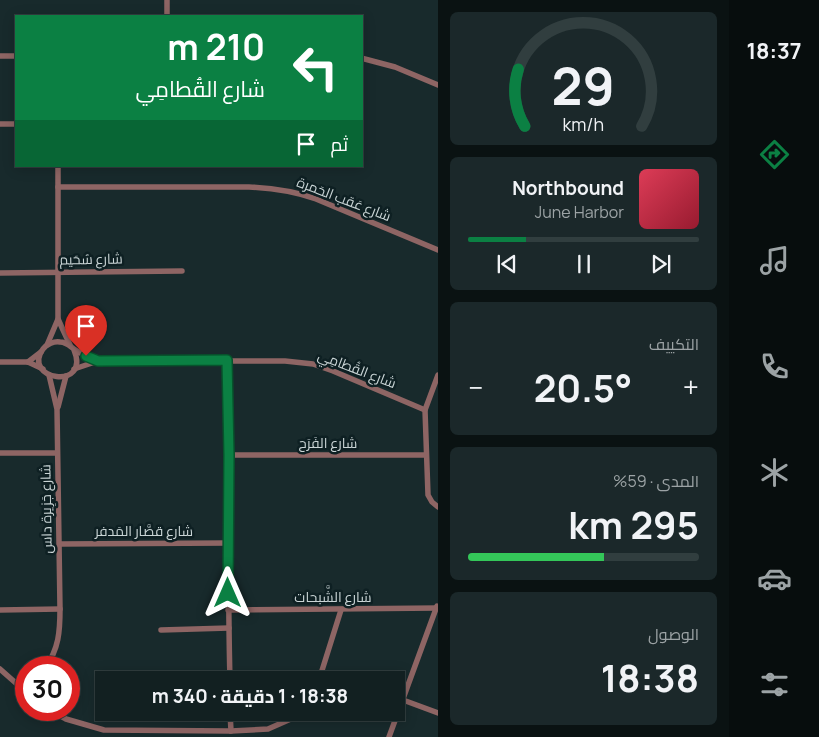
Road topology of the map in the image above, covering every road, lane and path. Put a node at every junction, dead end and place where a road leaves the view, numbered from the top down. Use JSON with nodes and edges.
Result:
{"nodes":[{"id":1,"x":167,"y":0,"type":"edge"},
{"id":2,"x":167,"y":15,"type":"edge"},
{"id":3,"x":0,"y":56,"type":"edge"},
{"id":4,"x":15,"y":56,"type":"edge"},
{"id":5,"x":363,"y":59,"type":"edge"},
{"id":6,"x":438,"y":85,"type":"edge"},
{"id":7,"x":0,"y":124,"type":"edge"},
{"id":8,"x":15,"y":124,"type":"edge"},
{"id":9,"x":58,"y":167,"type":"edge"},
{"id":10,"x":58,"y":187,"type":"junction"},
{"id":11,"x":438,"y":250,"type":"edge"},
{"id":12,"x":182,"y":271,"type":"dead end"},
{"id":13,"x":58,"y":272,"type":"junction"},
{"id":14,"x":0,"y":273,"type":"edge"},
{"id":15,"x":58,"y":318,"type":"junction"},
{"id":16,"x":47,"y":345,"type":"junction"},
{"id":17,"x":72,"y":348,"type":"junction"},
{"id":18,"x":42,"y":352,"type":"junction"},
{"id":19,"x":227,"y":360,"type":"junction"},
{"id":20,"x":98,"y":361,"type":"junction"},
{"id":21,"x":0,"y":362,"type":"edge"},
{"id":22,"x":28,"y":362,"type":"junction"},
{"id":23,"x":43,"y":369,"type":"junction"},
{"id":24,"x":74,"y":369,"type":"junction"},
{"id":25,"x":49,"y":375,"type":"junction"},
{"id":26,"x":438,"y":375,"type":"edge"},
{"id":27,"x":66,"y":376,"type":"junction"},
{"id":28,"x":57,"y":409,"type":"junction"},
{"id":29,"x":425,"y":410,"type":"junction"},
{"id":30,"x":0,"y":453,"type":"edge"},
{"id":31,"x":57,"y":453,"type":"junction"},
{"id":32,"x":229,"y":455,"type":"junction"},
{"id":33,"x":426,"y":455,"type":"junction"},
{"id":34,"x":438,"y":507,"type":"edge"},
{"id":35,"x":228,"y":543,"type":"junction"},
{"id":36,"x":60,"y":544,"type":"junction"},
{"id":37,"x":437,"y":607,"type":"edge"},
{"id":38,"x":60,"y":609,"type":"junction"},
{"id":39,"x":0,"y":610,"type":"edge"},
{"id":40,"x":228,"y":610,"type":"junction"},
{"id":41,"x":341,"y":610,"type":"junction"},
{"id":42,"x":228,"y":628,"type":"junction"},
{"id":43,"x":161,"y":630,"type":"dead end"},
{"id":44,"x":53,"y":656,"type":"edge"},
{"id":45,"x":0,"y":669,"type":"edge"},
{"id":46,"x":230,"y":671,"type":"edge"},
{"id":47,"x":323,"y":671,"type":"edge"},
{"id":48,"x":15,"y":681,"type":"edge"},
{"id":49,"x":405,"y":695,"type":"edge"},
{"id":50,"x":405,"y":701,"type":"edge"},
{"id":51,"x":438,"y":713,"type":"edge"},
{"id":52,"x":73,"y":721,"type":"edge"},
{"id":53,"x":230,"y":721,"type":"edge"},
{"id":54,"x":287,"y":721,"type":"edge"},
{"id":55,"x":395,"y":721,"type":"edge"},
{"id":56,"x":231,"y":731,"type":"junction"},
{"id":57,"x":389,"y":737,"type":"edge"}],
"edges":[{"from":1,"to":2,"type":"street"},
{"from":3,"to":4,"type":"street"},
{"from":5,"to":6,"type":"street"},
{"from":7,"to":8,"type":"street"},
{"from":9,"to":10,"type":"street"},
{"from":10,"to":11,"type":"street","name":"شارع عَقب الحَمرة"},
{"from":10,"to":13,"type":"street"},
{"from":12,"to":13,"type":"street","name":"شارع سُحَيم"},
{"from":13,"to":14,"type":"street","name":"شارع سُحَيم"},
{"from":13,"to":15,"type":"street"},
{"from":15,"to":16,"type":"street"},
{"from":15,"to":17,"type":"street"},
{"from":16,"to":17,"type":"street"},
{"from":16,"to":18,"type":"street"},
{"from":17,"to":20,"type":"street","name":"شارع القُطامِي"},
{"from":17,"to":24,"type":"street"},
{"from":18,"to":22,"type":"street"},
{"from":18,"to":23,"type":"street"},
{"from":19,"to":20,"type":"street","name":"شارع القُطامِي"},
{"from":19,"to":29,"type":"street","name":"شارع القُطامِي"},
{"from":19,"to":32,"type":"street"},
{"from":20,"to":24,"type":"street","name":"شارع القُطامِي"},
{"from":21,"to":22,"type":"street"},
{"from":22,"to":23,"type":"street"},
{"from":23,"to":25,"type":"street"},
{"from":24,"to":27,"type":"street"},
{"from":25,"to":27,"type":"street"},
{"from":25,"to":28,"type":"street","name":"شارع جَزِيرة داس"},
{"from":26,"to":29,"type":"street"},
{"from":27,"to":28,"type":"street","name":"شارع جَزِيرة داس"},
{"from":28,"to":31,"type":"street","name":"شارع جَزِيرة داس"},
{"from":29,"to":33,"type":"street"},
{"from":30,"to":31,"type":"street"},
{"from":31,"to":36,"type":"street","name":"شارع جَزِيرة داس"},
{"from":32,"to":33,"type":"street","name":"شارع الفَرَح"},
{"from":32,"to":35,"type":"street"},
{"from":33,"to":34,"type":"street"},
{"from":35,"to":36,"type":"street","name":"شارع قصَّار المَدفر"},
{"from":35,"to":40,"type":"street"},
{"from":36,"to":38,"type":"street","name":"شارع جَزِيرة داس"},
{"from":37,"to":41,"type":"street","name":"شارع الشَّبحات"},
{"from":37,"to":49,"type":"street"},
{"from":38,"to":39,"type":"street"},
{"from":38,"to":44,"type":"street","name":"شارع جَزِيرة داس"},
{"from":40,"to":41,"type":"street","name":"شارع الشَّبحات"},
{"from":40,"to":42,"type":"street"},
{"from":41,"to":47,"type":"street"},
{"from":42,"to":43,"type":"street"},
{"from":42,"to":46,"type":"street"},
{"from":45,"to":48,"type":"street"},
{"from":50,"to":51,"type":"street"},
{"from":52,"to":56,"type":"street"},
{"from":53,"to":56,"type":"street"},
{"from":54,"to":56,"type":"street"},
{"from":55,"to":57,"type":"street"}]}
